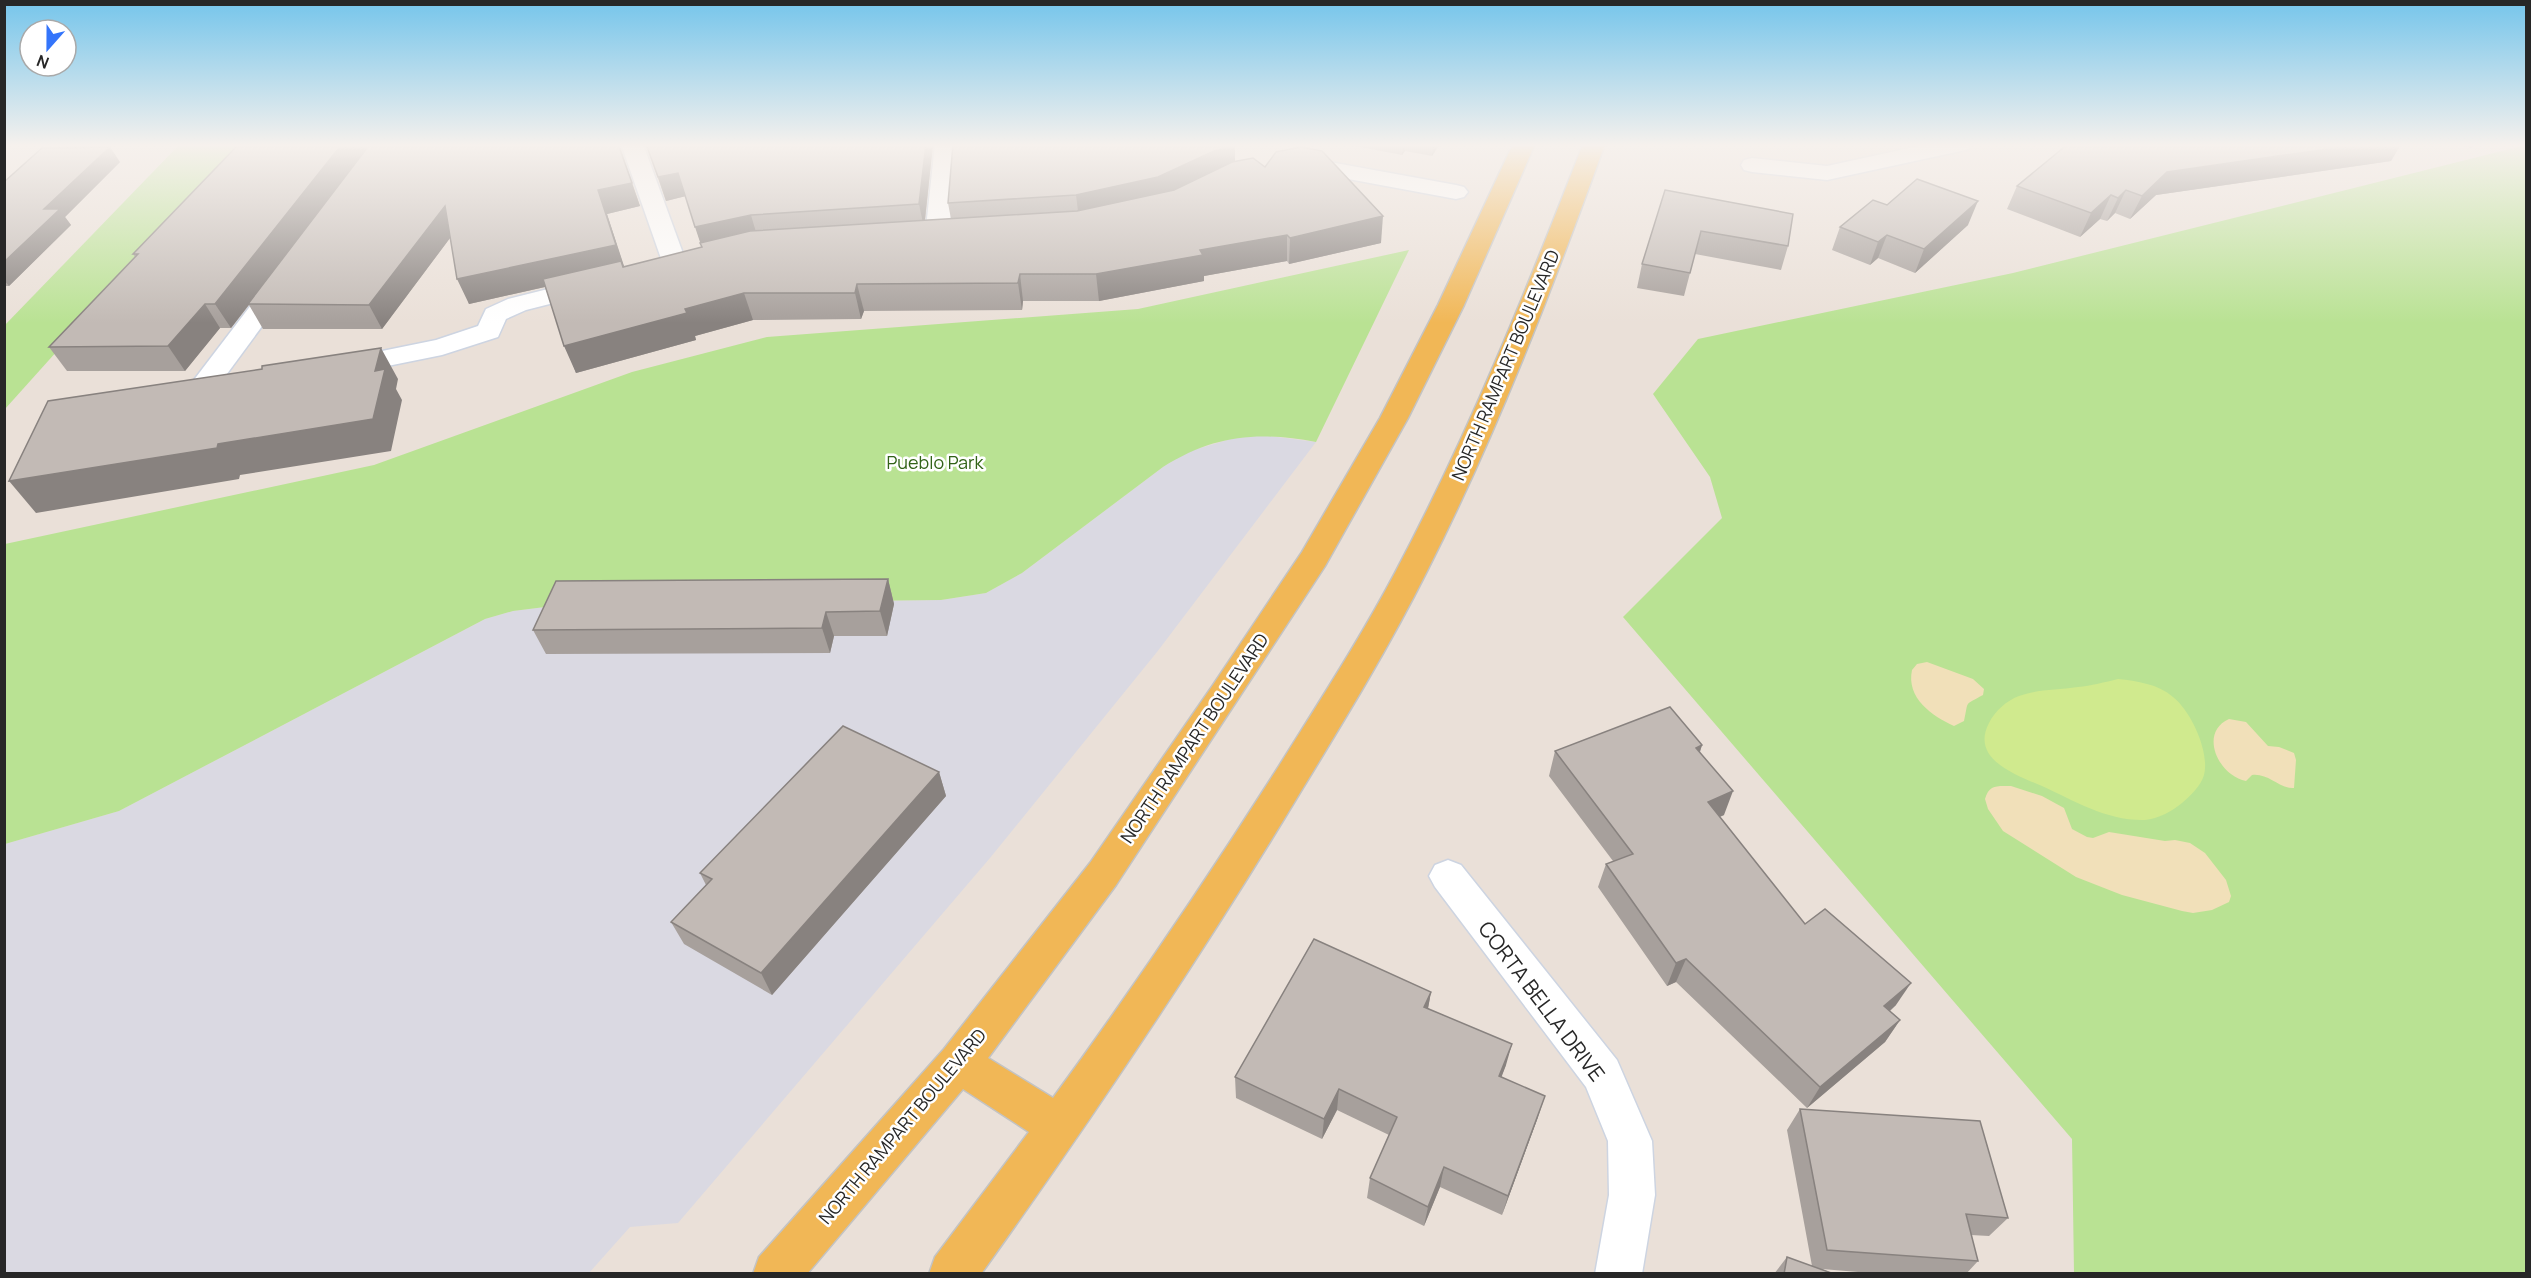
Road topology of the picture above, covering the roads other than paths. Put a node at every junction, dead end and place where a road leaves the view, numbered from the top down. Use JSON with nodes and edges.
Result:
{"nodes":[{"id":1,"x":653,"y":204,"type":"edge"},
{"id":2,"x":940,"y":204,"type":"edge"},
{"id":3,"x":1497,"y":204,"type":"edge"},
{"id":4,"x":1572,"y":204,"type":"edge"},
{"id":5,"x":937,"y":237,"type":"edge"},
{"id":6,"x":294,"y":266,"type":"edge"},
{"id":7,"x":675,"y":267,"type":"edge"},
{"id":8,"x":619,"y":280,"type":"edge"},
{"id":9,"x":325,"y":370,"type":"edge"},
{"id":10,"x":232,"y":388,"type":"edge"},
{"id":11,"x":1448,"y":876,"type":"dead end"},
{"id":12,"x":959,"y":1063,"type":"junction"},
{"id":13,"x":1060,"y":1127,"type":"junction"},
{"id":14,"x":776,"y":1274,"type":"edge"},
{"id":15,"x":952,"y":1274,"type":"edge"},
{"id":16,"x":1618,"y":1274,"type":"edge"}],
"edges":[{"from":1,"to":7,"type":"street"},
{"from":2,"to":5,"type":"street"},
{"from":3,"to":12,"type":"main road","name":"NORTH RAMPART BOULEVARD"},
{"from":4,"to":13,"type":"main road","name":"NORTH RAMPART BOULEVARD"},
{"from":6,"to":10,"type":"street"},
{"from":8,"to":9,"type":"street"},
{"from":11,"to":16,"type":"street","name":"CORTA BELLA DRIVE"},
{"from":12,"to":13,"type":"main road"},
{"from":12,"to":14,"type":"main road","name":"NORTH RAMPART BOULEVARD"},
{"from":13,"to":15,"type":"main road","name":"NORTH RAMPART BOULEVARD"}]}
